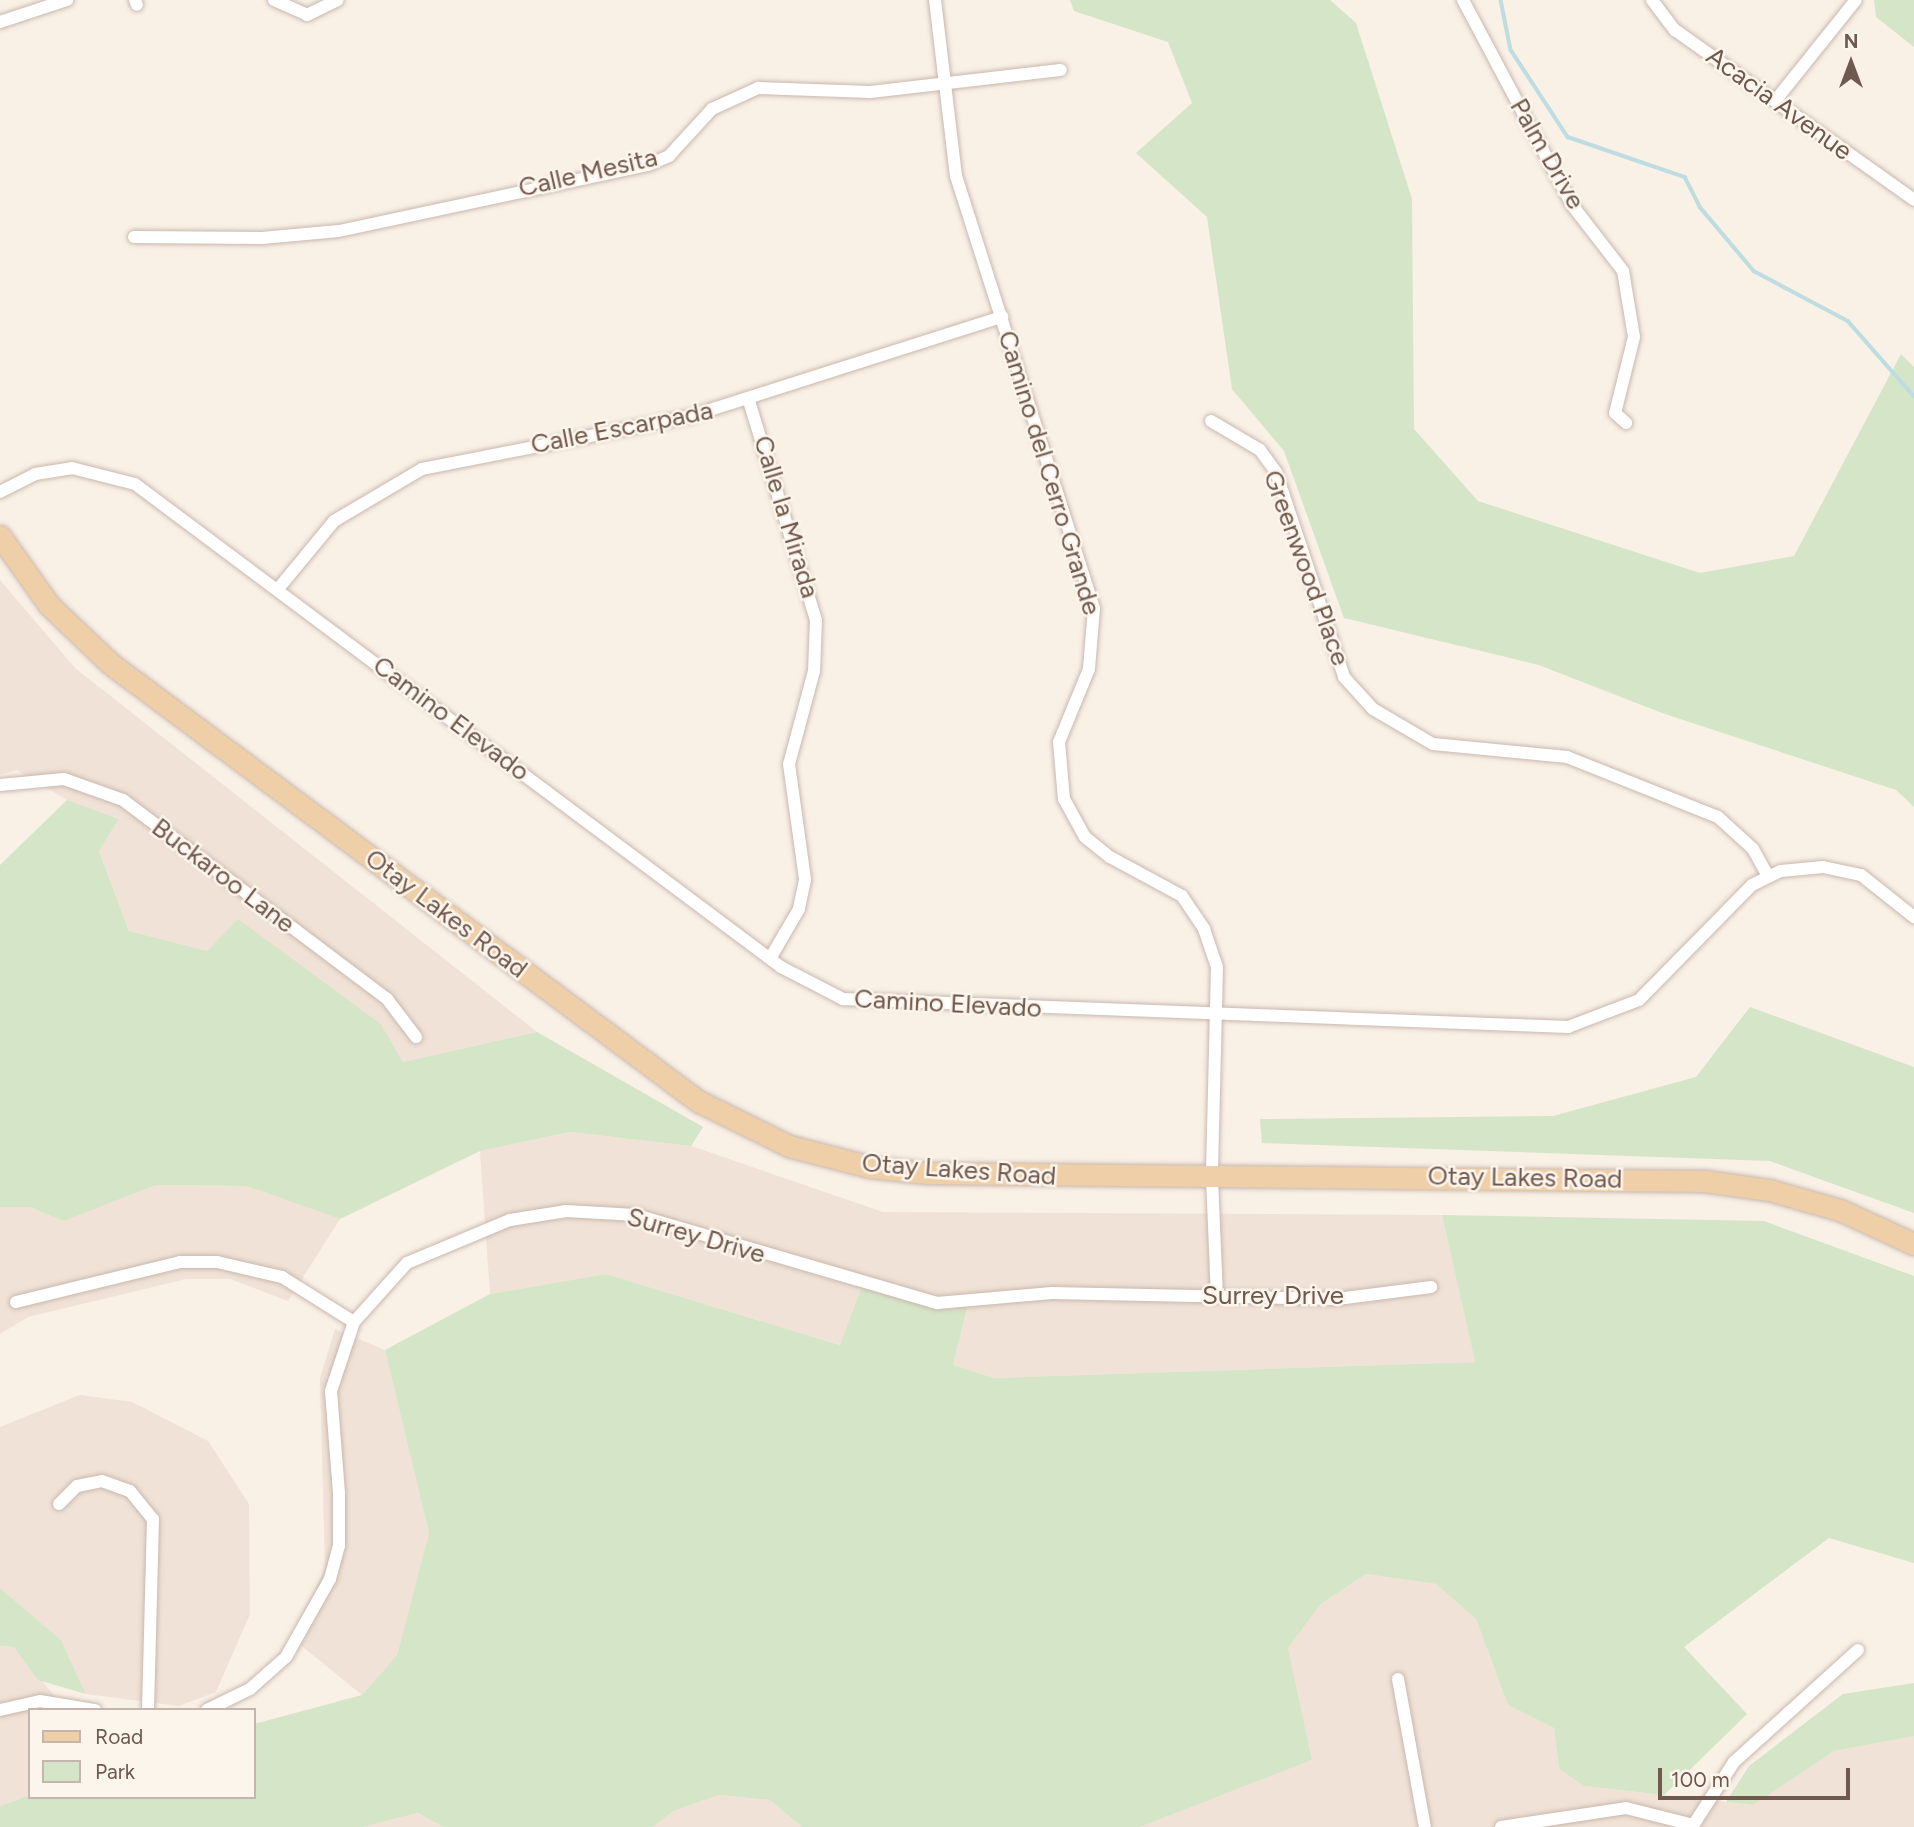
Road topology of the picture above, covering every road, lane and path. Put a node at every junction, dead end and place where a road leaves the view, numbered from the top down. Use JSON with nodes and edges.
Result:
{"nodes":[{"id":1,"x":67,"y":0,"type":"edge"},
{"id":2,"x":274,"y":0,"type":"edge"},
{"id":3,"x":338,"y":0,"type":"edge"},
{"id":4,"x":935,"y":0,"type":"edge"},
{"id":5,"x":1463,"y":0,"type":"edge"},
{"id":6,"x":1652,"y":0,"type":"edge"},
{"id":7,"x":1856,"y":0,"type":"edge"},
{"id":8,"x":0,"y":22,"type":"edge"},
{"id":9,"x":1062,"y":70,"type":"dead end"},
{"id":10,"x":945,"y":85,"type":"junction"},
{"id":11,"x":1775,"y":101,"type":"junction"},
{"id":12,"x":1914,"y":200,"type":"edge"},
{"id":13,"x":134,"y":237,"type":"dead end"},
{"id":14,"x":1002,"y":317,"type":"junction"},
{"id":15,"x":749,"y":401,"type":"junction"},
{"id":16,"x":1211,"y":421,"type":"dead end"},
{"id":17,"x":1626,"y":423,"type":"dead end"},
{"id":18,"x":0,"y":492,"type":"edge"},
{"id":19,"x":0,"y":536,"type":"edge"},
{"id":20,"x":278,"y":589,"type":"junction"},
{"id":21,"x":0,"y":785,"type":"edge"},
{"id":22,"x":1768,"y":876,"type":"junction"},
{"id":23,"x":1914,"y":917,"type":"edge"},
{"id":24,"x":771,"y":957,"type":"junction"},
{"id":25,"x":1217,"y":1015,"type":"junction"},
{"id":26,"x":416,"y":1037,"type":"dead end"},
{"id":27,"x":1212,"y":1178,"type":"junction"},
{"id":28,"x":1914,"y":1244,"type":"edge"},
{"id":29,"x":1431,"y":1287,"type":"dead end"},
{"id":30,"x":1217,"y":1296,"type":"junction"},
{"id":31,"x":16,"y":1302,"type":"dead end"},
{"id":32,"x":354,"y":1321,"type":"junction"},
{"id":33,"x":59,"y":1504,"type":"dead end"},
{"id":34,"x":1858,"y":1650,"type":"dead end"},
{"id":35,"x":1398,"y":1679,"type":"dead end"},
{"id":36,"x":83,"y":1708,"type":"edge"},
{"id":37,"x":148,"y":1708,"type":"edge"},
{"id":38,"x":211,"y":1708,"type":"edge"},
{"id":39,"x":0,"y":1710,"type":"edge"},
{"id":40,"x":1693,"y":1826,"type":"edge"},
{"id":41,"x":1425,"y":1827,"type":"edge"},
{"id":42,"x":1501,"y":1827,"type":"edge"}],
"edges":[{"from":1,"to":8,"type":"street"},
{"from":2,"to":3,"type":"street"},
{"from":4,"to":10,"type":"street","name":"Camino del Cerro Grande"},
{"from":5,"to":17,"type":"street","name":"Palm Drive"},
{"from":6,"to":11,"type":"street","name":"Acacia Avenue"},
{"from":7,"to":11,"type":"street"},
{"from":9,"to":10,"type":"street","name":"Calle Mesita"},
{"from":10,"to":13,"type":"street","name":"Calle Mesita"},
{"from":10,"to":14,"type":"street","name":"Camino del Cerro Grande"},
{"from":11,"to":12,"type":"street","name":"Acacia Avenue"},
{"from":14,"to":15,"type":"street","name":"Calle Escarpada"},
{"from":14,"to":25,"type":"street","name":"Camino del Cerro Grande"},
{"from":15,"to":20,"type":"street","name":"Calle Escarpada"},
{"from":15,"to":24,"type":"street","name":"Calle la Mirada"},
{"from":16,"to":22,"type":"street","name":"Greenwood Place"},
{"from":18,"to":20,"type":"street","name":"Camino Elevado"},
{"from":19,"to":27,"type":"main road","name":"Otay Lakes Road"},
{"from":20,"to":24,"type":"street","name":"Camino Elevado"},
{"from":21,"to":26,"type":"street","name":"Buckaroo Lane"},
{"from":22,"to":23,"type":"street","name":"Camino Elevado"},
{"from":22,"to":25,"type":"street","name":"Camino Elevado"},
{"from":24,"to":25,"type":"street","name":"Camino Elevado"},
{"from":25,"to":27,"type":"street","name":"Camino del Cerro Grande"},
{"from":27,"to":28,"type":"main road","name":"Otay Lakes Road"},
{"from":27,"to":30,"type":"street","name":"Camino del Cerro Grande"},
{"from":29,"to":30,"type":"street","name":"Surrey Drive"},
{"from":30,"to":32,"type":"street","name":"Surrey Drive"},
{"from":31,"to":32,"type":"street"},
{"from":32,"to":38,"type":"street","name":"Surrey Drive"},
{"from":33,"to":37,"type":"street"},
{"from":34,"to":40,"type":"street"},
{"from":35,"to":41,"type":"street"},
{"from":36,"to":39,"type":"street"},
{"from":40,"to":42,"type":"street"}]}
